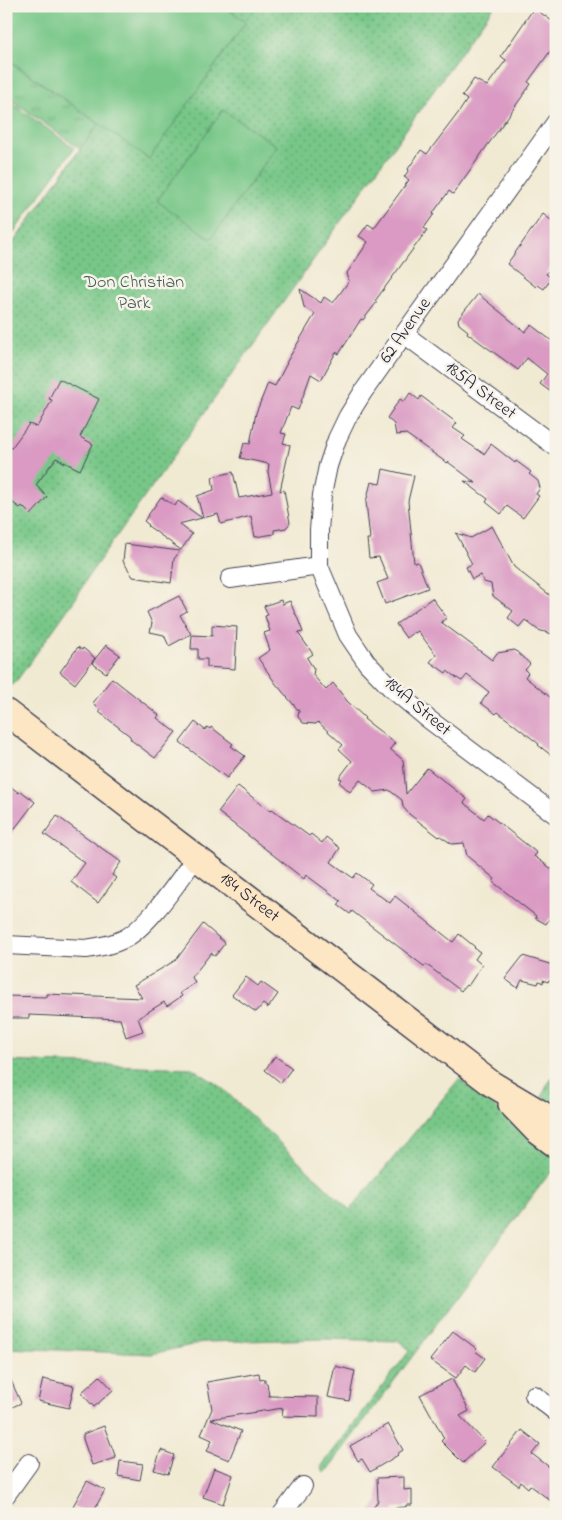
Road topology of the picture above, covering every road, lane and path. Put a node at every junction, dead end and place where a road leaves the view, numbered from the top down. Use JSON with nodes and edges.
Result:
{"nodes":[{"id":1,"x":556,"y":122,"type":"edge"},
{"id":2,"x":404,"y":334,"type":"junction"},
{"id":3,"x":556,"y":448,"type":"edge"},
{"id":4,"x":319,"y":566,"type":"junction"},
{"id":5,"x":230,"y":579,"type":"dead end"},
{"id":6,"x":6,"y":712,"type":"edge"},
{"id":7,"x":556,"y":815,"type":"edge"},
{"id":8,"x":196,"y":857,"type":"junction"},
{"id":9,"x":6,"y":945,"type":"edge"},
{"id":10,"x":492,"y":1084,"type":"junction"},
{"id":11,"x":556,"y":1122,"type":"edge"},
{"id":12,"x":556,"y":1145,"type":"edge"},
{"id":13,"x":534,"y":1395,"type":"dead end"},
{"id":14,"x":556,"y":1412,"type":"edge"},
{"id":15,"x":29,"y":1463,"type":"dead end"},
{"id":16,"x":303,"y":1486,"type":"dead end"},
{"id":17,"x":6,"y":1495,"type":"edge"},
{"id":18,"x":282,"y":1514,"type":"edge"}],
"edges":[{"from":1,"to":2,"type":"street","name":"62 Avenue"},
{"from":2,"to":3,"type":"street","name":"185A Street"},
{"from":2,"to":4,"type":"street","name":"62 Avenue"},
{"from":4,"to":5,"type":"street"},
{"from":4,"to":7,"type":"street","name":"184A Street"},
{"from":6,"to":8,"type":"main road","name":"184 Street"},
{"from":8,"to":9,"type":"street"},
{"from":8,"to":10,"type":"main road","name":"184 Street"},
{"from":10,"to":11,"type":"main road","name":"184 Street"},
{"from":10,"to":12,"type":"main road","name":"184 Street"},
{"from":13,"to":14,"type":"street"},
{"from":15,"to":17,"type":"street"},
{"from":16,"to":18,"type":"street"}]}
